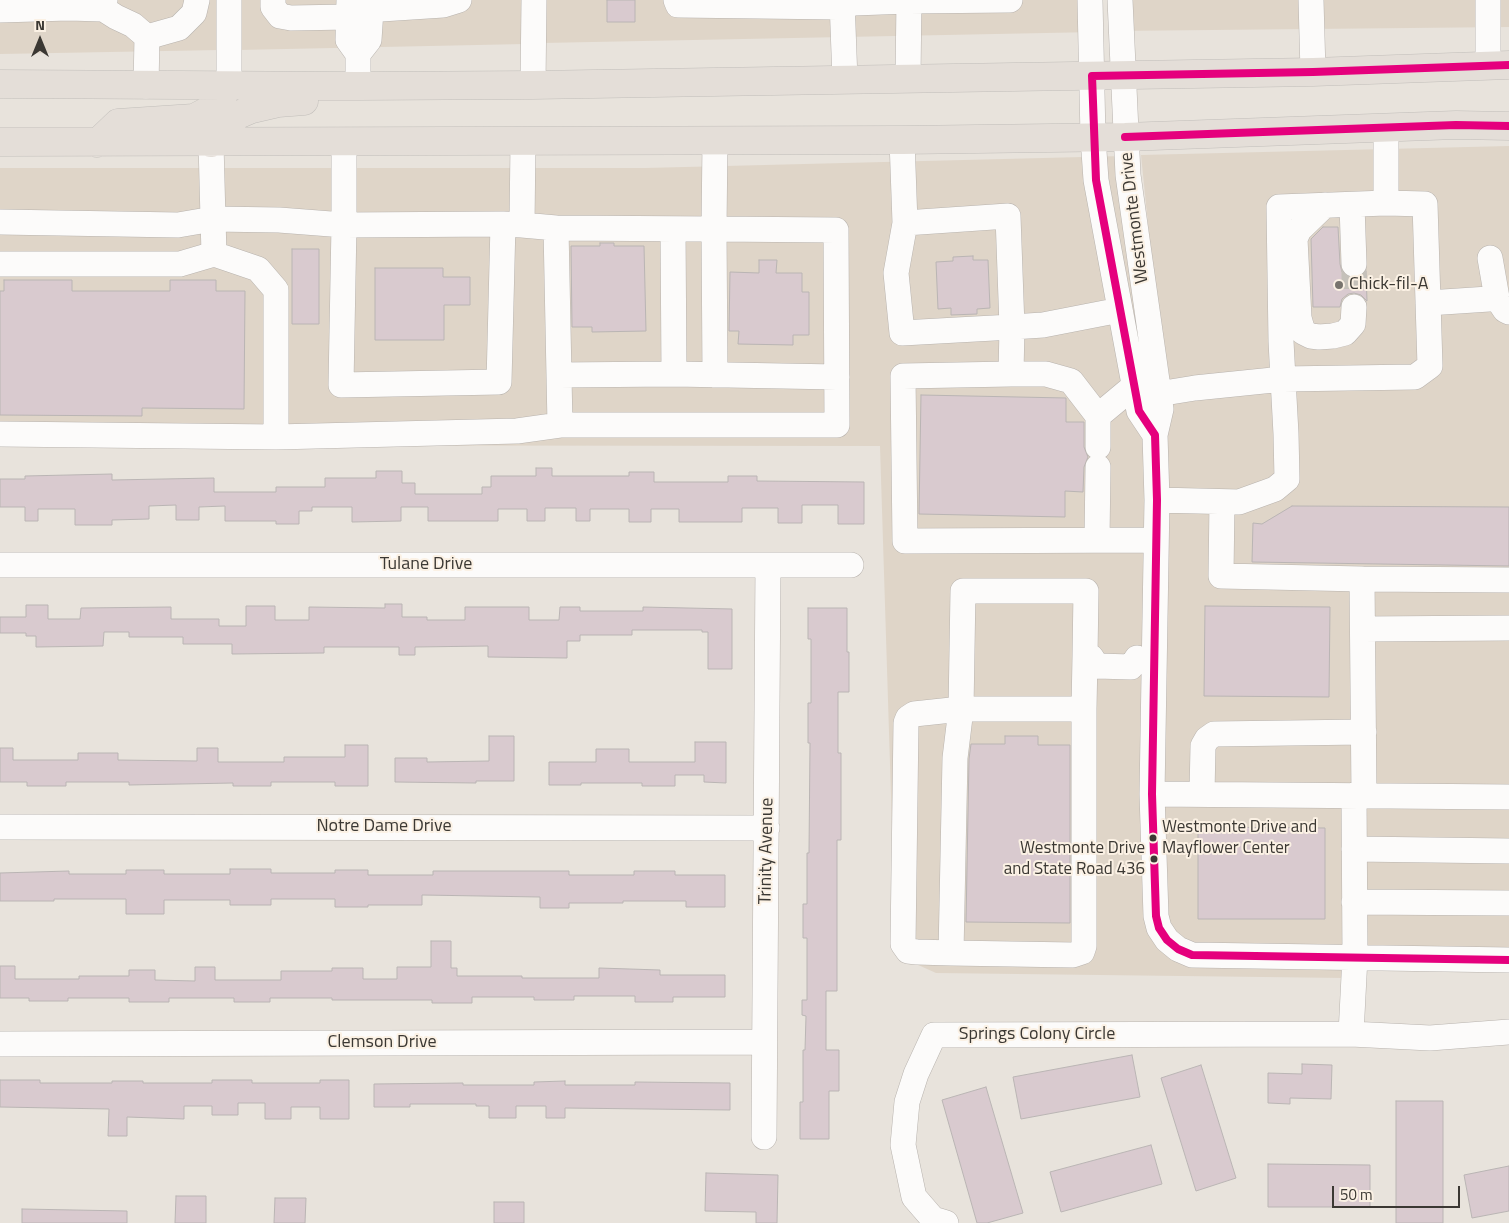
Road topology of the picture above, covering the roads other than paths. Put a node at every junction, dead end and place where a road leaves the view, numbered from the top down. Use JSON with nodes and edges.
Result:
{"nodes":[{"id":1,"x":197,"y":0,"type":"edge"},
{"id":2,"x":229,"y":0,"type":"edge"},
{"id":3,"x":273,"y":0,"type":"edge"},
{"id":4,"x":459,"y":0,"type":"edge"},
{"id":5,"x":534,"y":0,"type":"edge"},
{"id":6,"x":676,"y":0,"type":"edge"},
{"id":7,"x":909,"y":0,"type":"edge"},
{"id":8,"x":1010,"y":0,"type":"edge"},
{"id":9,"x":1090,"y":0,"type":"edge"},
{"id":10,"x":1120,"y":0,"type":"edge"},
{"id":11,"x":1311,"y":0,"type":"edge"},
{"id":12,"x":1488,"y":0,"type":"edge"},
{"id":13,"x":98,"y":3,"type":"edge"},
{"id":14,"x":842,"y":4,"type":"edge"},
{"id":15,"x":355,"y":9,"type":"edge"},
{"id":16,"x":0,"y":10,"type":"edge"},
{"id":17,"x":147,"y":37,"type":"junction"},
{"id":18,"x":1498,"y":65,"type":"edge"},
{"id":19,"x":1312,"y":72,"type":"junction"},
{"id":20,"x":1092,"y":76,"type":"junction"},
{"id":21,"x":1123,"y":76,"type":"junction"},
{"id":22,"x":908,"y":78,"type":"junction"},
{"id":23,"x":845,"y":80,"type":"junction"},
{"id":24,"x":0,"y":84,"type":"edge"},
{"id":25,"x":533,"y":85,"type":"junction"},
{"id":26,"x":146,"y":86,"type":"junction"},
{"id":27,"x":229,"y":86,"type":"junction"},
{"id":28,"x":358,"y":86,"type":"junction"},
{"id":29,"x":425,"y":86,"type":"junction"},
{"id":30,"x":1509,"y":126,"type":"edge"},
{"id":31,"x":1386,"y":128,"type":"junction"},
{"id":32,"x":1093,"y":137,"type":"junction"},
{"id":33,"x":1125,"y":137,"type":"junction"},
{"id":34,"x":902,"y":140,"type":"junction"},
{"id":35,"x":715,"y":141,"type":"junction"},
{"id":36,"x":0,"y":142,"type":"edge"},
{"id":37,"x":344,"y":142,"type":"junction"},
{"id":38,"x":522,"y":142,"type":"junction"},
{"id":39,"x":97,"y":143,"type":"junction"},
{"id":40,"x":211,"y":143,"type":"junction"},
{"id":41,"x":1386,"y":203,"type":"junction"},
{"id":42,"x":1352,"y":204,"type":"junction"},
{"id":43,"x":1325,"y":205,"type":"junction"},
{"id":44,"x":213,"y":219,"type":"junction"},
{"id":45,"x":0,"y":222,"type":"edge"},
{"id":46,"x":905,"y":223,"type":"junction"},
{"id":47,"x":512,"y":224,"type":"junction"},
{"id":48,"x":344,"y":225,"type":"junction"},
{"id":49,"x":556,"y":228,"type":"junction"},
{"id":50,"x":673,"y":228,"type":"junction"},
{"id":51,"x":714,"y":229,"type":"junction"},
{"id":52,"x":214,"y":254,"type":"junction"},
{"id":53,"x":1490,"y":258,"type":"dead end"},
{"id":54,"x":0,"y":264,"type":"edge"},
{"id":55,"x":1354,"y":264,"type":"tunnel mouth"},
{"id":56,"x":1502,"y":299,"type":"edge"},
{"id":57,"x":1428,"y":303,"type":"junction"},
{"id":58,"x":1354,"y":306,"type":"tunnel mouth"},
{"id":59,"x":1120,"y":310,"type":"junction"},
{"id":60,"x":1012,"y":327,"type":"junction"},
{"id":61,"x":674,"y":374,"type":"junction"},
{"id":62,"x":1011,"y":374,"type":"junction"},
{"id":63,"x":559,"y":375,"type":"junction"},
{"id":64,"x":715,"y":375,"type":"junction"},
{"id":65,"x":837,"y":377,"type":"junction"},
{"id":66,"x":1283,"y":380,"type":"junction"},
{"id":67,"x":1134,"y":386,"type":"junction"},
{"id":68,"x":1158,"y":394,"type":"junction"},
{"id":69,"x":1098,"y":416,"type":"junction"},
{"id":70,"x":560,"y":425,"type":"junction"},
{"id":71,"x":0,"y":434,"type":"edge"},
{"id":72,"x":1155,"y":435,"type":"junction"},
{"id":73,"x":276,"y":436,"type":"junction"},
{"id":74,"x":1157,"y":500,"type":"junction"},
{"id":75,"x":1222,"y":502,"type":"junction"},
{"id":76,"x":1097,"y":540,"type":"junction"},
{"id":77,"x":1156,"y":540,"type":"junction"},
{"id":78,"x":0,"y":565,"type":"edge"},
{"id":79,"x":768,"y":565,"type":"junction"},
{"id":80,"x":851,"y":565,"type":"dead end"},
{"id":81,"x":1362,"y":579,"type":"junction"},
{"id":82,"x":1509,"y":580,"type":"edge"},
{"id":83,"x":1509,"y":628,"type":"edge"},
{"id":84,"x":1363,"y":629,"type":"junction"},
{"id":85,"x":1088,"y":656,"type":"junction"},
{"id":86,"x":1146,"y":658,"type":"junction"},
{"id":87,"x":960,"y":709,"type":"junction"},
{"id":88,"x":1084,"y":709,"type":"junction"},
{"id":89,"x":1364,"y":732,"type":"junction"},
{"id":90,"x":1152,"y":794,"type":"junction"},
{"id":91,"x":1202,"y":794,"type":"junction"},
{"id":92,"x":1359,"y":795,"type":"junction"},
{"id":93,"x":1509,"y":797,"type":"edge"},
{"id":94,"x":0,"y":827,"type":"edge"},
{"id":95,"x":767,"y":828,"type":"junction"},
{"id":96,"x":1354,"y":849,"type":"junction"},
{"id":97,"x":1509,"y":851,"type":"edge"},
{"id":98,"x":1354,"y":902,"type":"junction"},
{"id":99,"x":1509,"y":903,"type":"edge"},
{"id":100,"x":951,"y":953,"type":"junction"},
{"id":101,"x":1355,"y":957,"type":"junction"},
{"id":102,"x":1509,"y":960,"type":"edge"},
{"id":103,"x":1509,"y":1032,"type":"edge"},
{"id":104,"x":1351,"y":1034,"type":"junction"},
{"id":105,"x":764,"y":1042,"type":"junction"},
{"id":106,"x":0,"y":1044,"type":"edge"},
{"id":107,"x":764,"y":1137,"type":"dead end"},
{"id":108,"x":946,"y":1223,"type":"edge"}],
"edges":[{"from":1,"to":17,"type":"street"},
{"from":2,"to":27,"type":"street"},
{"from":3,"to":15,"type":"street"},
{"from":4,"to":15,"type":"street"},
{"from":5,"to":25,"type":"street"},
{"from":6,"to":14,"type":"street"},
{"from":7,"to":8,"type":"street"},
{"from":7,"to":14,"type":"street"},
{"from":7,"to":22,"type":"street"},
{"from":9,"to":20,"type":"street","name":"Westmonte Drive"},
{"from":10,"to":21,"type":"street","name":"Westmonte Drive"},
{"from":11,"to":19,"type":"street"},
{"from":12,"to":18,"type":"street"},
{"from":13,"to":16,"type":"street"},
{"from":13,"to":17,"type":"street"},
{"from":14,"to":23,"type":"street"},
{"from":15,"to":28,"type":"street"},
{"from":17,"to":26,"type":"street"},
{"from":18,"to":19,"type":"main road"},
{"from":19,"to":21,"type":"main road"},
{"from":20,"to":21,"type":"main road"},
{"from":20,"to":22,"type":"main road"},
{"from":20,"to":32,"type":"street","name":"Westmonte Drive"},
{"from":21,"to":33,"type":"street","name":"Westmonte Drive"},
{"from":22,"to":23,"type":"main road"},
{"from":23,"to":25,"type":"main road"},
{"from":24,"to":26,"type":"main road"},
{"from":25,"to":29,"type":"main road"},
{"from":26,"to":27,"type":"main road"},
{"from":27,"to":28,"type":"main road"},
{"from":27,"to":39,"type":"main road"},
{"from":28,"to":29,"type":"main road"},
{"from":29,"to":40,"type":"main road"},
{"from":30,"to":31,"type":"main road"},
{"from":31,"to":33,"type":"main road"},
{"from":31,"to":41,"type":"street"},
{"from":32,"to":33,"type":"main road"},
{"from":32,"to":34,"type":"main road"},
{"from":32,"to":59,"type":"street","name":"Westmonte Drive"},
{"from":33,"to":68,"type":"street","name":"Westmonte Drive"},
{"from":34,"to":35,"type":"main road"},
{"from":34,"to":46,"type":"street"},
{"from":35,"to":38,"type":"main road"},
{"from":35,"to":51,"type":"street"},
{"from":36,"to":39,"type":"main road"},
{"from":37,"to":38,"type":"main road"},
{"from":37,"to":40,"type":"main road"},
{"from":37,"to":48,"type":"street"},
{"from":38,"to":47,"type":"street"},
{"from":39,"to":40,"type":"main road"},
{"from":40,"to":44,"type":"street"},
{"from":41,"to":42,"type":"street"},
{"from":41,"to":57,"type":"street"},
{"from":42,"to":43,"type":"street"},
{"from":42,"to":55,"type":"street"},
{"from":43,"to":58,"type":"street"},
{"from":43,"to":66,"type":"street"},
{"from":44,"to":45,"type":"street"},
{"from":44,"to":48,"type":"street"},
{"from":44,"to":52,"type":"street"},
{"from":46,"to":60,"type":"street"},
{"from":46,"to":60,"type":"street"},
{"from":47,"to":48,"type":"street"},
{"from":47,"to":48,"type":"street"},
{"from":47,"to":49,"type":"street"},
{"from":49,"to":50,"type":"street"},
{"from":49,"to":63,"type":"street"},
{"from":50,"to":51,"type":"street"},
{"from":50,"to":61,"type":"street"},
{"from":51,"to":64,"type":"street"},
{"from":51,"to":65,"type":"street"},
{"from":52,"to":54,"type":"street"},
{"from":52,"to":73,"type":"street"},
{"from":53,"to":56,"type":"street"},
{"from":56,"to":57,"type":"street"},
{"from":57,"to":66,"type":"street"},
{"from":59,"to":60,"type":"street"},
{"from":59,"to":67,"type":"street","name":"Westmonte Drive"},
{"from":60,"to":62,"type":"street"},
{"from":61,"to":63,"type":"street"},
{"from":61,"to":64,"type":"street"},
{"from":62,"to":69,"type":"street"},
{"from":62,"to":76,"type":"street"},
{"from":63,"to":70,"type":"street"},
{"from":64,"to":65,"type":"street"},
{"from":65,"to":70,"type":"street"},
{"from":66,"to":68,"type":"street"},
{"from":66,"to":75,"type":"street"},
{"from":67,"to":69,"type":"street"},
{"from":67,"to":72,"type":"street","name":"Westmonte Drive"},
{"from":68,"to":72,"type":"street","name":"Westmonte Drive"},
{"from":69,"to":76,"type":"street"},
{"from":70,"to":73,"type":"street"},
{"from":71,"to":73,"type":"street"},
{"from":72,"to":74,"type":"street","name":"Westmonte Drive"},
{"from":74,"to":75,"type":"street"},
{"from":74,"to":77,"type":"street","name":"Westmonte Drive"},
{"from":75,"to":81,"type":"street"},
{"from":76,"to":77,"type":"street"},
{"from":77,"to":86,"type":"street","name":"Westmonte Drive"},
{"from":78,"to":79,"type":"street","name":"Tulane Drive"},
{"from":79,"to":80,"type":"street","name":"Tulane Drive"},
{"from":79,"to":95,"type":"street","name":"Trinity Avenue"},
{"from":81,"to":82,"type":"street"},
{"from":81,"to":84,"type":"street"},
{"from":83,"to":84,"type":"street"},
{"from":84,"to":89,"type":"street"},
{"from":85,"to":86,"type":"street"},
{"from":85,"to":87,"type":"street"},
{"from":85,"to":88,"type":"street"},
{"from":86,"to":90,"type":"street","name":"Westmonte Drive"},
{"from":87,"to":88,"type":"street"},
{"from":87,"to":100,"type":"street"},
{"from":87,"to":100,"type":"street"},
{"from":88,"to":100,"type":"street"},
{"from":89,"to":91,"type":"street"},
{"from":89,"to":92,"type":"street"},
{"from":90,"to":91,"type":"street"},
{"from":90,"to":101,"type":"street","name":"Westmonte Drive"},
{"from":91,"to":92,"type":"street"},
{"from":92,"to":93,"type":"street"},
{"from":92,"to":96,"type":"street"},
{"from":94,"to":95,"type":"street","name":"Notre Dame Drive"},
{"from":95,"to":105,"type":"street","name":"Trinity Avenue"},
{"from":96,"to":97,"type":"street"},
{"from":96,"to":98,"type":"street"},
{"from":98,"to":99,"type":"street"},
{"from":98,"to":101,"type":"street"},
{"from":101,"to":102,"type":"street","name":"Westmonte Drive"},
{"from":101,"to":104,"type":"street"},
{"from":103,"to":104,"type":"street","name":"Springs Colony Circle"},
{"from":104,"to":108,"type":"street","name":"Springs Colony Circle"},
{"from":105,"to":106,"type":"street","name":"Clemson Drive"},
{"from":105,"to":107,"type":"street","name":"Trinity Avenue"}]}
